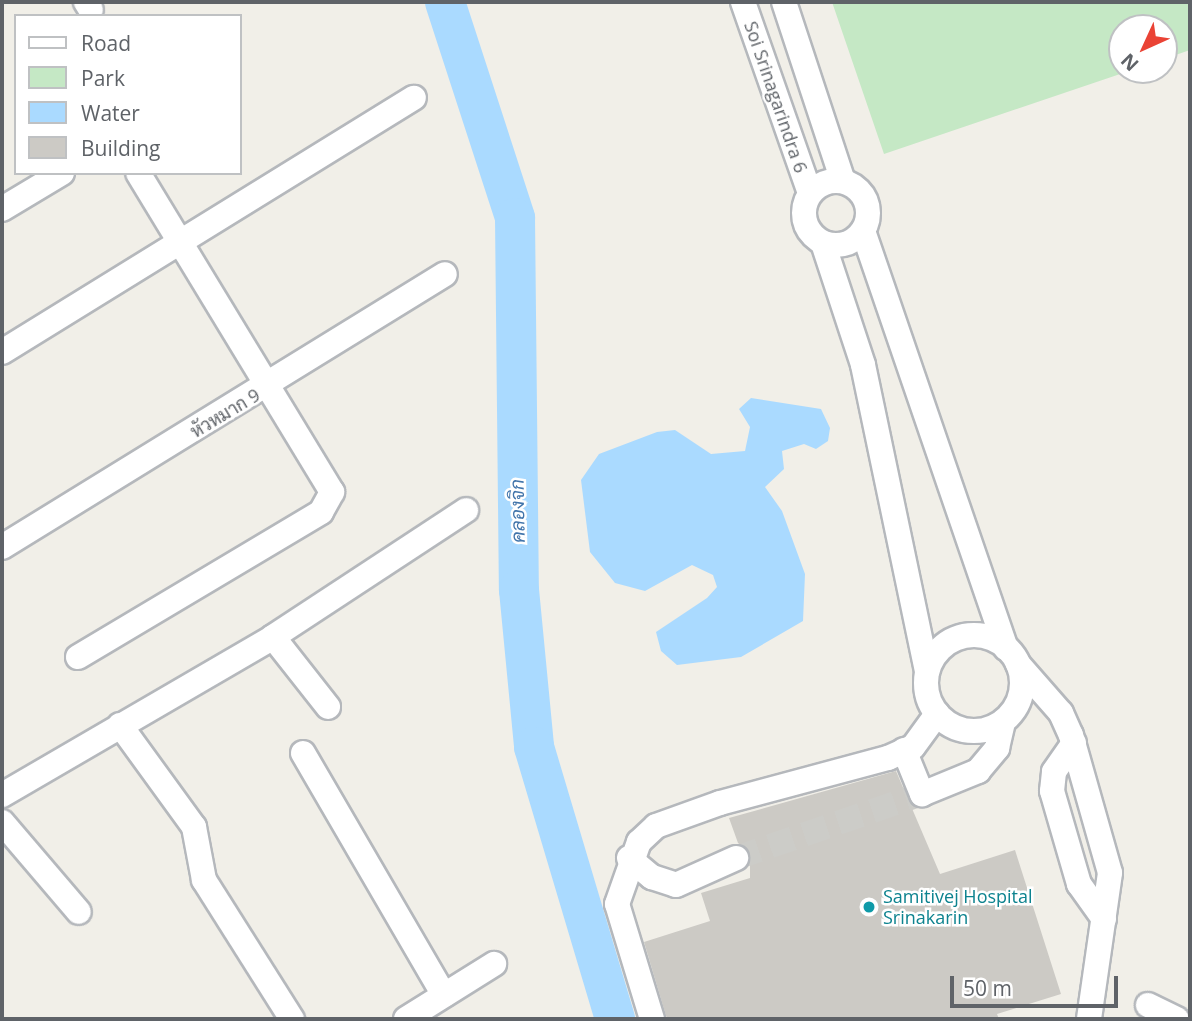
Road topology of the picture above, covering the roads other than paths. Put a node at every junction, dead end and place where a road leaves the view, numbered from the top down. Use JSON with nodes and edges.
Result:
{"nodes":[{"id":1,"x":743,"y":2,"type":"edge"},
{"id":2,"x":784,"y":2,"type":"edge"},
{"id":3,"x":414,"y":98,"type":"dead end"},
{"id":4,"x":59,"y":175,"type":"edge"},
{"id":5,"x":139,"y":175,"type":"edge"},
{"id":6,"x":843,"y":181,"type":"junction"},
{"id":7,"x":810,"y":193,"type":"junction"},
{"id":8,"x":2,"y":209,"type":"edge"},
{"id":9,"x":863,"y":231,"type":"junction"},
{"id":10,"x":181,"y":241,"type":"junction"},
{"id":11,"x":823,"y":243,"type":"junction"},
{"id":12,"x":444,"y":274,"type":"dead end"},
{"id":13,"x":2,"y":352,"type":"edge"},
{"id":14,"x":266,"y":389,"type":"junction"},
{"id":15,"x":466,"y":510,"type":"dead end"},
{"id":16,"x":2,"y":547,"type":"edge"},
{"id":17,"x":273,"y":637,"type":"junction"},
{"id":18,"x":1012,"y":656,"type":"junction"},
{"id":19,"x":78,"y":657,"type":"dead end"},
{"id":20,"x":928,"y":671,"type":"junction"},
{"id":21,"x":328,"y":706,"type":"dead end"},
{"id":22,"x":937,"y":714,"type":"junction"},
{"id":23,"x":1003,"y":722,"type":"junction"},
{"id":24,"x":120,"y":725,"type":"junction"},
{"id":25,"x":1074,"y":743,"type":"junction"},
{"id":26,"x":904,"y":750,"type":"junction"},
{"id":27,"x":303,"y":753,"type":"dead end"},
{"id":28,"x":2,"y":795,"type":"edge"},
{"id":29,"x":2,"y":822,"type":"edge"},
{"id":30,"x":629,"y":858,"type":"junction"},
{"id":31,"x":736,"y":858,"type":"tunnel mouth"},
{"id":32,"x":79,"y":912,"type":"dead end"},
{"id":33,"x":1104,"y":919,"type":"junction"},
{"id":34,"x":494,"y":964,"type":"dead end"},
{"id":35,"x":444,"y":995,"type":"junction"},
{"id":36,"x":1148,"y":1005,"type":"dead end"},
{"id":37,"x":292,"y":1019,"type":"edge"},
{"id":38,"x":406,"y":1019,"type":"edge"},
{"id":39,"x":652,"y":1019,"type":"edge"},
{"id":40,"x":1089,"y":1019,"type":"edge"},
{"id":41,"x":1178,"y":1019,"type":"edge"}],
"edges":[{"from":1,"to":7,"type":"street","name":"Soi Srinagarindra 6"},
{"from":2,"to":6,"type":"street","name":"Soi Srinagarindra 6"},
{"from":3,"to":10,"type":"street"},
{"from":4,"to":8,"type":"street"},
{"from":5,"to":10,"type":"street"},
{"from":6,"to":7,"type":"street","name":"Soi Srinagarindra 6"},
{"from":6,"to":9,"type":"street","name":"Soi Srinagarindra 6"},
{"from":7,"to":11,"type":"street","name":"Soi Srinagarindra 6"},
{"from":9,"to":11,"type":"street"},
{"from":9,"to":18,"type":"street"},
{"from":10,"to":13,"type":"street"},
{"from":10,"to":14,"type":"street"},
{"from":11,"to":20,"type":"street"},
{"from":12,"to":14,"type":"street","name":"หัวหมาก 9"},
{"from":14,"to":16,"type":"street","name":"หัวหมาก 9"},
{"from":14,"to":19,"type":"street"},
{"from":15,"to":17,"type":"street"},
{"from":17,"to":21,"type":"street"},
{"from":17,"to":24,"type":"street"},
{"from":18,"to":20,"type":"street"},
{"from":18,"to":23,"type":"street"},
{"from":18,"to":25,"type":"street"},
{"from":20,"to":22,"type":"street"},
{"from":22,"to":23,"type":"street"},
{"from":22,"to":26,"type":"street"},
{"from":23,"to":26,"type":"street"},
{"from":24,"to":28,"type":"street"},
{"from":24,"to":37,"type":"street"},
{"from":25,"to":33,"type":"street"},
{"from":25,"to":33,"type":"street"},
{"from":26,"to":30,"type":"street"},
{"from":27,"to":35,"type":"street"},
{"from":29,"to":32,"type":"street"},
{"from":30,"to":31,"type":"street"},
{"from":30,"to":39,"type":"street"},
{"from":33,"to":40,"type":"street"},
{"from":34,"to":35,"type":"street"},
{"from":35,"to":38,"type":"street"},
{"from":36,"to":41,"type":"street"}]}
